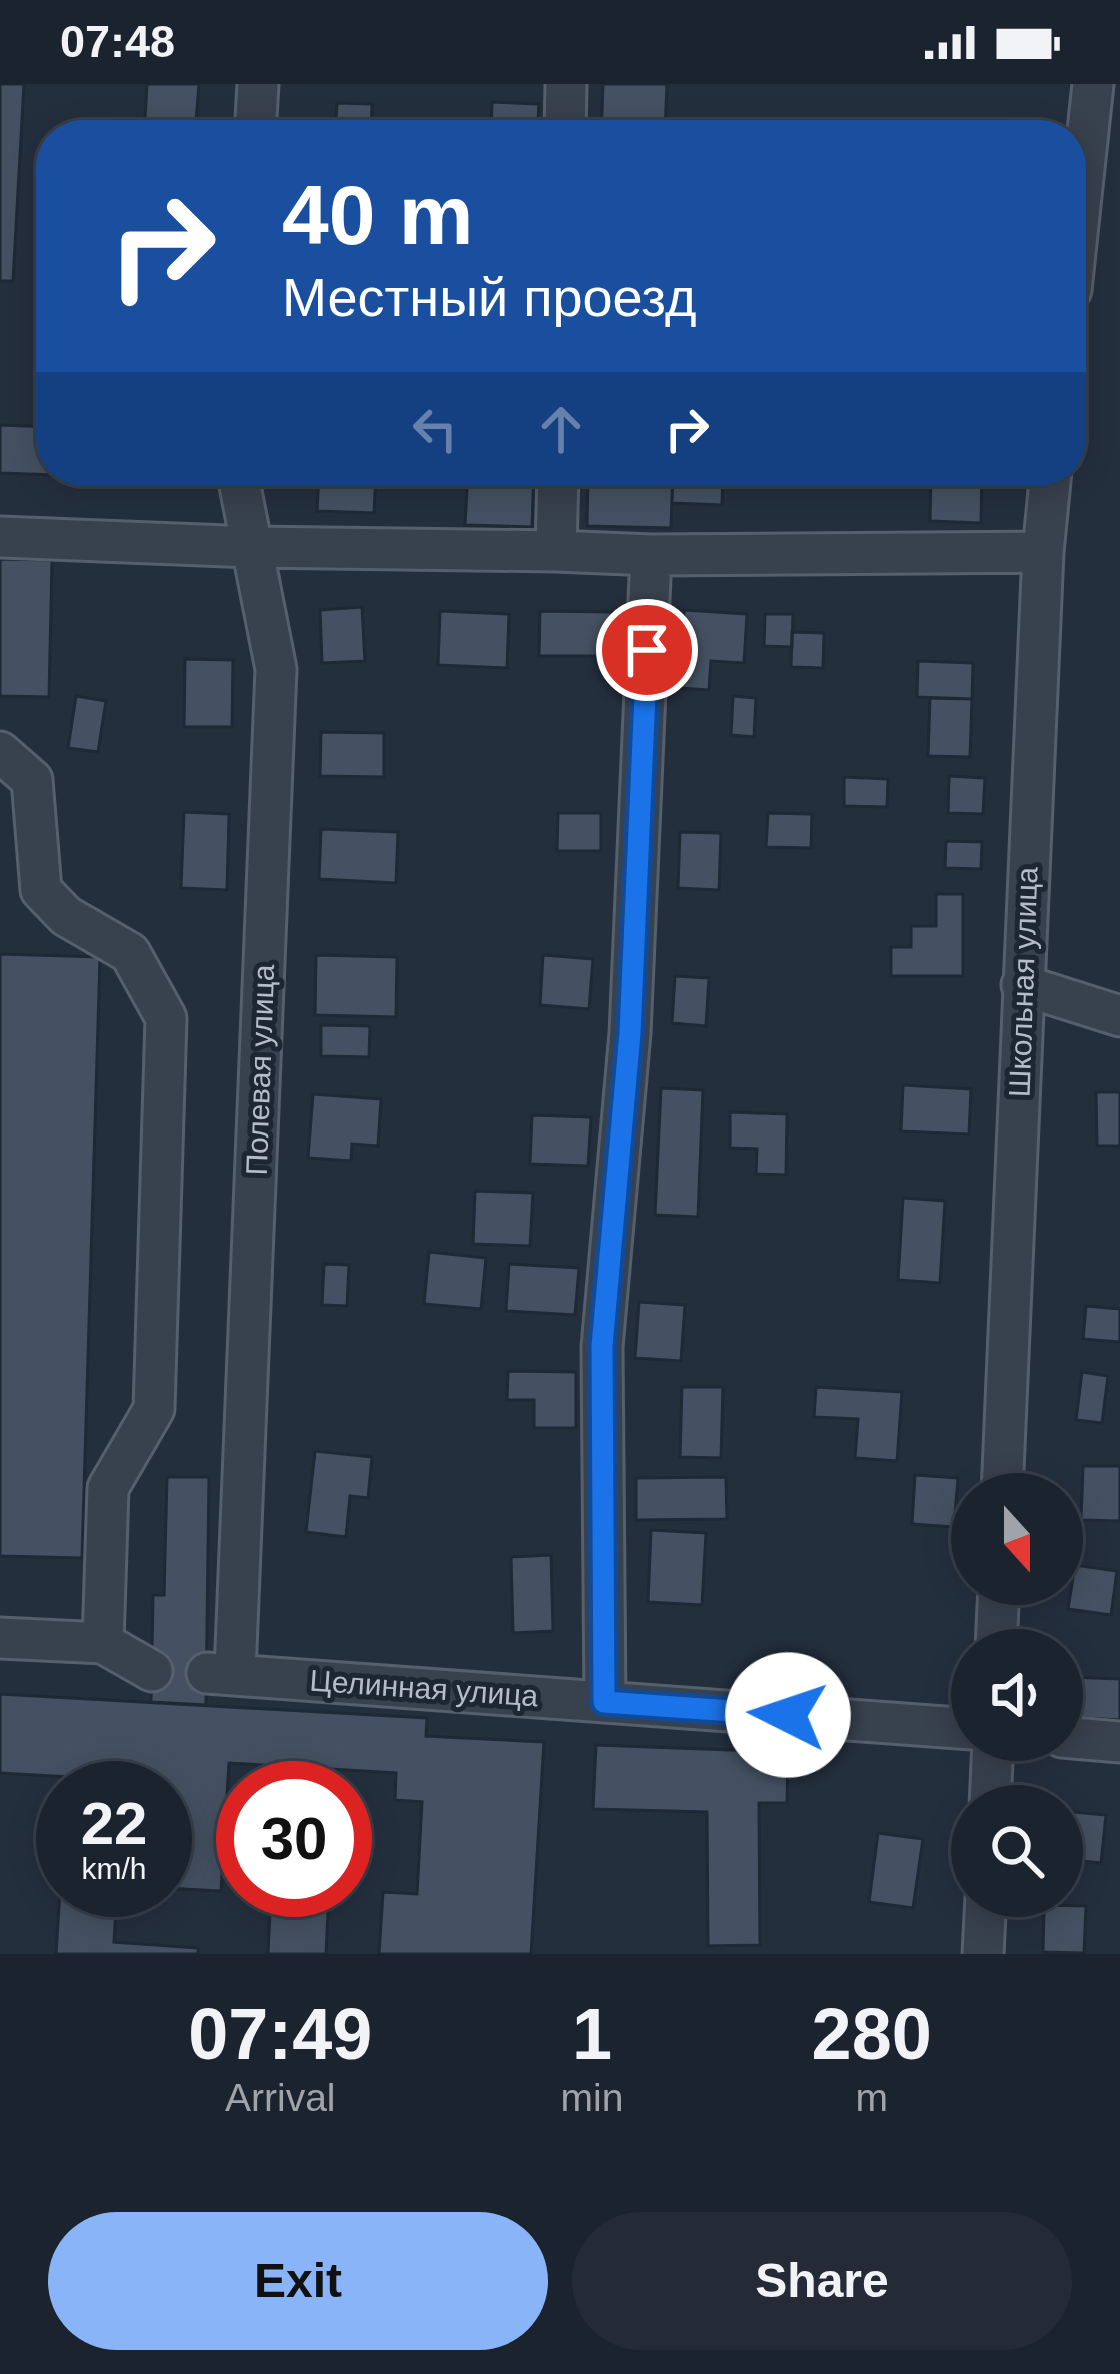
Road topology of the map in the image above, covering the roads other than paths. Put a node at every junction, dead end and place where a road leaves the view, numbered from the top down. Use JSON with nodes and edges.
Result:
{"nodes":[{"id":1,"x":258,"y":84,"type":"edge"},
{"id":2,"x":566,"y":84,"type":"edge"},
{"id":3,"x":1094,"y":84,"type":"edge"},
{"id":4,"x":256,"y":120,"type":"edge"},
{"id":5,"x":565,"y":120,"type":"edge"},
{"id":6,"x":1086,"y":156,"type":"edge"},
{"id":7,"x":240,"y":486,"type":"edge"},
{"id":8,"x":558,"y":486,"type":"edge"},
{"id":9,"x":1049,"y":486,"type":"edge"},
{"id":10,"x":0,"y":537,"type":"edge"},
{"id":11,"x":252,"y":547,"type":"junction"},
{"id":12,"x":556,"y":551,"type":"junction"},
{"id":13,"x":1042,"y":552,"type":"junction"},
{"id":14,"x":651,"y":555,"type":"junction"},
{"id":15,"x":0,"y":752,"type":"edge"},
{"id":16,"x":1022,"y":985,"type":"junction"},
{"id":17,"x":1120,"y":1016,"type":"edge"},
{"id":18,"x":1004,"y":1473,"type":"edge"},
{"id":19,"x":0,"y":1638,"type":"edge"},
{"id":20,"x":103,"y":1643,"type":"junction"},
{"id":21,"x":152,"y":1671,"type":"dead end"},
{"id":22,"x":221,"y":1673,"type":"joint"},
{"id":23,"x":604,"y":1702,"type":"junction"},
{"id":24,"x":951,"y":1727,"type":"edge"},
{"id":25,"x":1083,"y":1739,"type":"edge"},
{"id":26,"x":1120,"y":1742,"type":"edge"},
{"id":27,"x":985,"y":1917,"type":"edge"},
{"id":28,"x":983,"y":1954,"type":"edge"}],
"edges":[{"from":1,"to":4,"type":"street"},
{"from":2,"to":5,"type":"street"},
{"from":3,"to":6,"type":"street"},
{"from":7,"to":11,"type":"street","name":"Полевая улица"},
{"from":8,"to":12,"type":"street"},
{"from":9,"to":13,"type":"street","name":"Школьная улица"},
{"from":10,"to":11,"type":"street"},
{"from":11,"to":12,"type":"street"},
{"from":11,"to":22,"type":"street","name":"Полевая улица"},
{"from":12,"to":14,"type":"street"},
{"from":13,"to":14,"type":"street"},
{"from":13,"to":16,"type":"street","name":"Школьная улица"},
{"from":14,"to":23,"type":"street"},
{"from":15,"to":20,"type":"street"},
{"from":16,"to":17,"type":"street"},
{"from":16,"to":18,"type":"street","name":"Школьная улица"},
{"from":19,"to":20,"type":"street"},
{"from":20,"to":21,"type":"street"},
{"from":22,"to":23,"type":"street","name":"Целинная улица"},
{"from":23,"to":24,"type":"street","name":"Целинная улица"},
{"from":25,"to":26,"type":"street"},
{"from":27,"to":28,"type":"street"}]}
